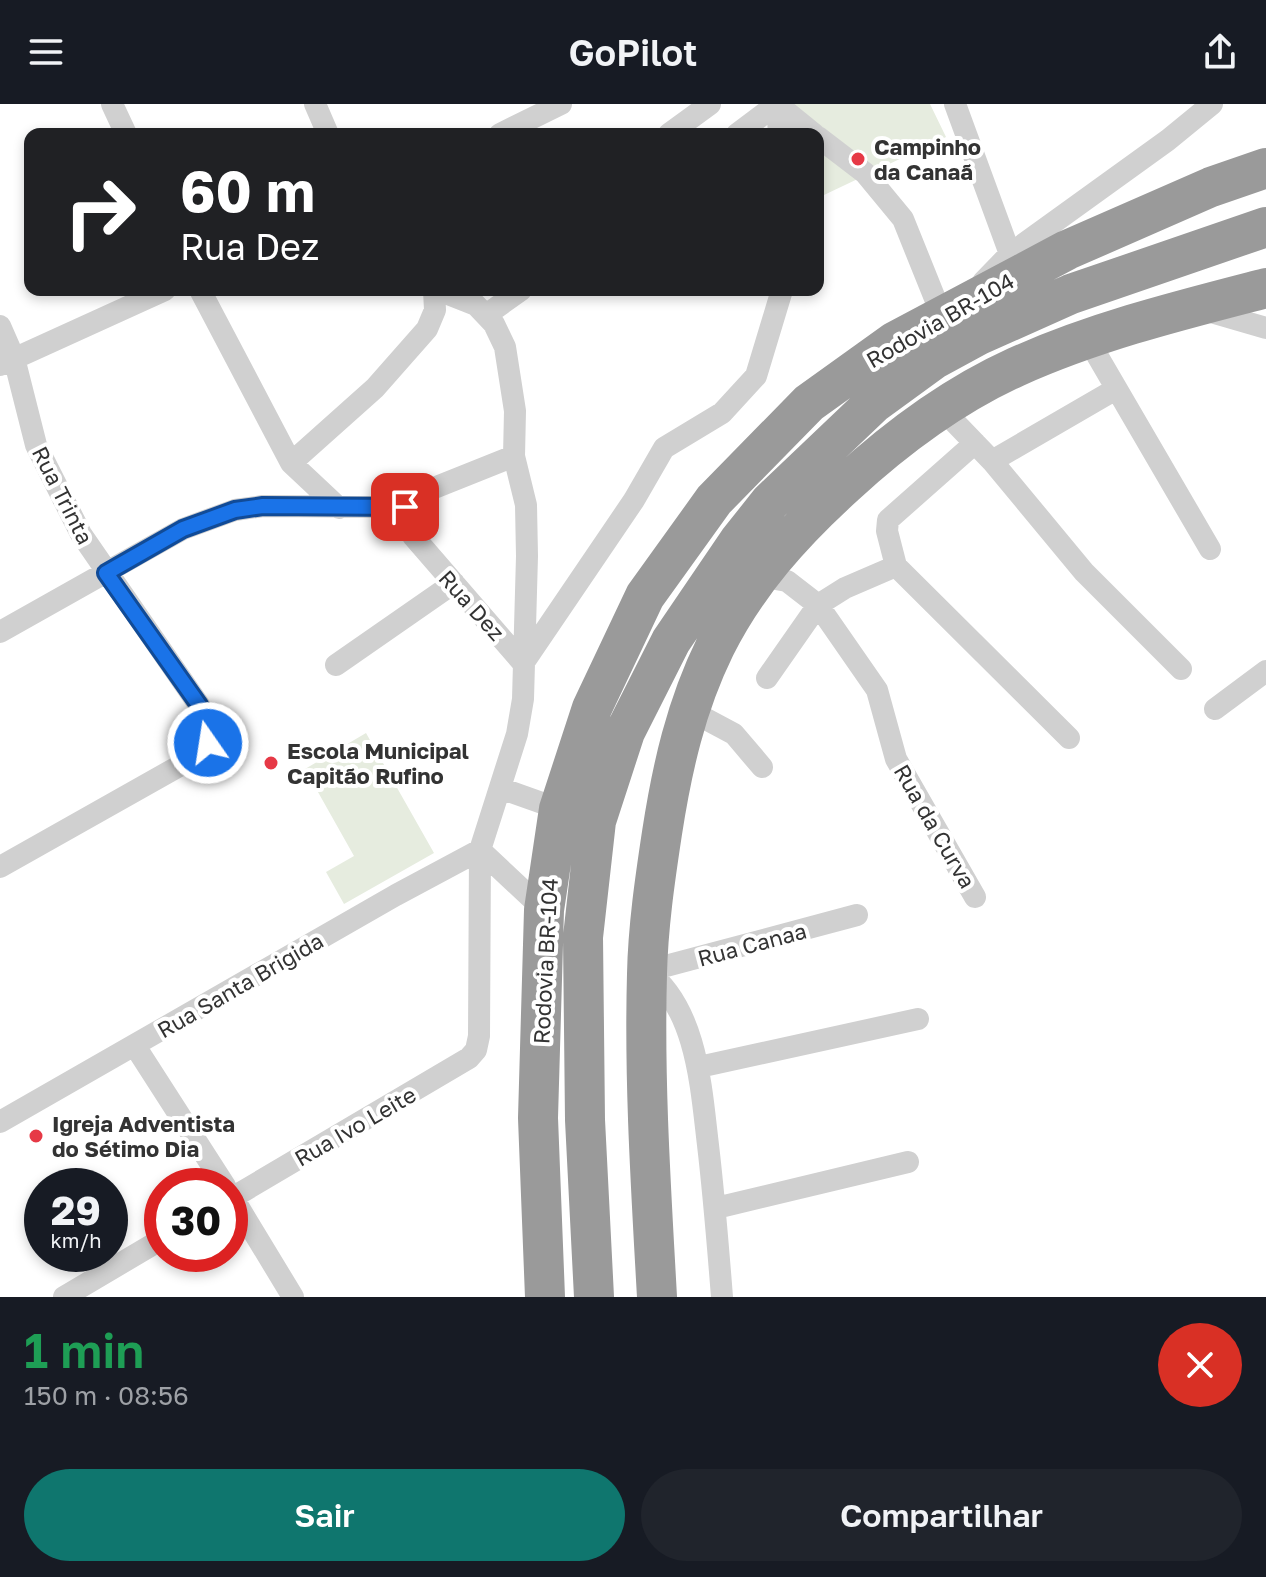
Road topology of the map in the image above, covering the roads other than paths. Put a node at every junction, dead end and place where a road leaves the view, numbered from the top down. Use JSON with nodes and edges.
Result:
{"nodes":[{"id":1,"x":112,"y":104,"type":"edge"},
{"id":2,"x":315,"y":104,"type":"edge"},
{"id":3,"x":710,"y":104,"type":"edge"},
{"id":4,"x":777,"y":104,"type":"edge"},
{"id":5,"x":955,"y":104,"type":"edge"},
{"id":6,"x":1212,"y":104,"type":"edge"},
{"id":7,"x":558,"y":105,"type":"edge"},
{"id":8,"x":123,"y":128,"type":"edge"},
{"id":9,"x":325,"y":128,"type":"edge"},
{"id":10,"x":512,"y":128,"type":"edge"},
{"id":11,"x":677,"y":128,"type":"edge"},
{"id":12,"x":745,"y":128,"type":"edge"},
{"id":13,"x":779,"y":128,"type":"edge"},
{"id":14,"x":807,"y":128,"type":"edge"},
{"id":15,"x":824,"y":141,"type":"edge"},
{"id":16,"x":1266,"y":168,"type":"edge"},
{"id":17,"x":1266,"y":227,"type":"edge"},
{"id":18,"x":1010,"y":254,"type":"junction"},
{"id":19,"x":1266,"y":288,"type":"edge"},
{"id":20,"x":152,"y":296,"type":"edge"},
{"id":21,"x":203,"y":296,"type":"edge"},
{"id":22,"x":436,"y":296,"type":"edge"},
{"id":23,"x":452,"y":296,"type":"edge"},
{"id":24,"x":513,"y":296,"type":"edge"},
{"id":25,"x":780,"y":296,"type":"edge"},
{"id":26,"x":1192,"y":306,"type":"junction"},
{"id":27,"x":952,"y":310,"type":"junction"},
{"id":28,"x":486,"y":315,"type":"junction"},
{"id":29,"x":0,"y":326,"type":"edge"},
{"id":30,"x":1266,"y":328,"type":"edge"},
{"id":31,"x":1087,"y":338,"type":"junction"},
{"id":32,"x":7,"y":361,"type":"edge"},
{"id":33,"x":1116,"y":389,"type":"junction"},
{"id":34,"x":941,"y":408,"type":"junction"},
{"id":35,"x":975,"y":443,"type":"junction"},
{"id":36,"x":514,"y":456,"type":"junction"},
{"id":37,"x":992,"y":461,"type":"junction"},
{"id":38,"x":291,"y":463,"type":"junction"},
{"id":39,"x":405,"y":507,"type":"junction"},
{"id":40,"x":339,"y":508,"type":"junction"},
{"id":41,"x":1210,"y":549,"type":"dead end"},
{"id":42,"x":896,"y":566,"type":"junction"},
{"id":43,"x":106,"y":573,"type":"junction"},
{"id":44,"x":758,"y":576,"type":"junction"},
{"id":45,"x":454,"y":583,"type":"junction"},
{"id":46,"x":818,"y":605,"type":"junction"},
{"id":47,"x":0,"y":632,"type":"edge"},
{"id":48,"x":523,"y":663,"type":"junction"},
{"id":49,"x":336,"y":665,"type":"dead end"},
{"id":50,"x":1181,"y":669,"type":"dead end"},
{"id":51,"x":1266,"y":671,"type":"edge"},
{"id":52,"x":767,"y":678,"type":"dead end"},
{"id":53,"x":1215,"y":709,"type":"dead end"},
{"id":54,"x":689,"y":710,"type":"junction"},
{"id":55,"x":1069,"y":738,"type":"dead end"},
{"id":56,"x":762,"y":767,"type":"dead end"},
{"id":57,"x":500,"y":788,"type":"junction"},
{"id":58,"x":559,"y":809,"type":"junction"},
{"id":59,"x":480,"y":850,"type":"junction"},
{"id":60,"x":0,"y":867,"type":"edge"},
{"id":61,"x":975,"y":897,"type":"dead end"},
{"id":62,"x":544,"y":910,"type":"junction"},
{"id":63,"x":857,"y":915,"type":"dead end"},
{"id":64,"x":647,"y":971,"type":"junction"},
{"id":65,"x":918,"y":1019,"type":"dead end"},
{"id":66,"x":135,"y":1046,"type":"junction"},
{"id":67,"x":699,"y":1067,"type":"junction"},
{"id":68,"x":0,"y":1122,"type":"edge"},
{"id":69,"x":908,"y":1162,"type":"dead end"},
{"id":70,"x":212,"y":1168,"type":"edge"},
{"id":71,"x":248,"y":1183,"type":"edge"},
{"id":72,"x":716,"y":1208,"type":"junction"},
{"id":73,"x":248,"y":1225,"type":"edge"},
{"id":74,"x":144,"y":1250,"type":"edge"},
{"id":75,"x":64,"y":1297,"type":"edge"},
{"id":76,"x":293,"y":1297,"type":"edge"},
{"id":77,"x":545,"y":1297,"type":"edge"},
{"id":78,"x":594,"y":1297,"type":"edge"},
{"id":79,"x":657,"y":1297,"type":"edge"},
{"id":80,"x":722,"y":1297,"type":"edge"}],
"edges":[{"from":1,"to":8,"type":"street"},
{"from":2,"to":9,"type":"street"},
{"from":3,"to":11,"type":"street"},
{"from":4,"to":12,"type":"street"},
{"from":4,"to":13,"type":"street"},
{"from":4,"to":14,"type":"street"},
{"from":5,"to":18,"type":"street"},
{"from":6,"to":18,"type":"street"},
{"from":7,"to":10,"type":"street"},
{"from":15,"to":27,"type":"street"},
{"from":16,"to":27,"type":"highway","name":"Rodovia BR-104"},
{"from":17,"to":78,"type":"highway","name":"Rodovia BR-104"},
{"from":18,"to":27,"type":"street"},
{"from":19,"to":26,"type":"highway"},
{"from":20,"to":32,"type":"street"},
{"from":21,"to":38,"type":"street"},
{"from":22,"to":38,"type":"street"},
{"from":23,"to":28,"type":"street"},
{"from":24,"to":28,"type":"street"},
{"from":25,"to":48,"type":"street"},
{"from":26,"to":30,"type":"street"},
{"from":26,"to":31,"type":"highway"},
{"from":27,"to":58,"type":"highway","name":"Rodovia BR-104"},
{"from":28,"to":36,"type":"street"},
{"from":29,"to":32,"type":"street","name":"Rua Trinta"},
{"from":31,"to":33,"type":"street"},
{"from":31,"to":34,"type":"highway"},
{"from":32,"to":43,"type":"street","name":"Rua Trinta"},
{"from":33,"to":37,"type":"street"},
{"from":33,"to":41,"type":"street"},
{"from":34,"to":35,"type":"street"},
{"from":34,"to":44,"type":"highway"},
{"from":35,"to":37,"type":"street"},
{"from":35,"to":42,"type":"street"},
{"from":36,"to":39,"type":"street"},
{"from":36,"to":48,"type":"street"},
{"from":37,"to":50,"type":"street"},
{"from":38,"to":40,"type":"street"},
{"from":39,"to":40,"type":"street"},
{"from":39,"to":45,"type":"street","name":"Rua Dez"},
{"from":40,"to":43,"type":"street"},
{"from":42,"to":46,"type":"street"},
{"from":42,"to":55,"type":"street"},
{"from":43,"to":47,"type":"street"},
{"from":43,"to":60,"type":"street","name":"Rua Trinta"},
{"from":44,"to":46,"type":"street","name":"Rua da Curva"},
{"from":44,"to":54,"type":"highway"},
{"from":45,"to":48,"type":"street","name":"Rua Dez"},
{"from":45,"to":49,"type":"street"},
{"from":46,"to":52,"type":"street"},
{"from":46,"to":61,"type":"street","name":"Rua da Curva"},
{"from":48,"to":57,"type":"street"},
{"from":51,"to":53,"type":"street"},
{"from":54,"to":56,"type":"street"},
{"from":54,"to":64,"type":"highway"},
{"from":57,"to":58,"type":"street"},
{"from":57,"to":59,"type":"street"},
{"from":58,"to":62,"type":"highway","name":"Rodovia BR-104"},
{"from":59,"to":62,"type":"street"},
{"from":59,"to":66,"type":"street","name":"Rua Santa Brigida"},
{"from":59,"to":71,"type":"street","name":"Rua Ivo Leite"},
{"from":62,"to":77,"type":"highway","name":"Rodovia BR-104"},
{"from":63,"to":64,"type":"street","name":"Rua Canaa"},
{"from":64,"to":67,"type":"street"},
{"from":64,"to":79,"type":"highway"},
{"from":65,"to":67,"type":"street"},
{"from":66,"to":68,"type":"street","name":"Rua Santa Brigida"},
{"from":66,"to":70,"type":"street"},
{"from":67,"to":72,"type":"street"},
{"from":69,"to":72,"type":"street"},
{"from":72,"to":80,"type":"street"},
{"from":73,"to":76,"type":"street"},
{"from":74,"to":75,"type":"street"}]}
